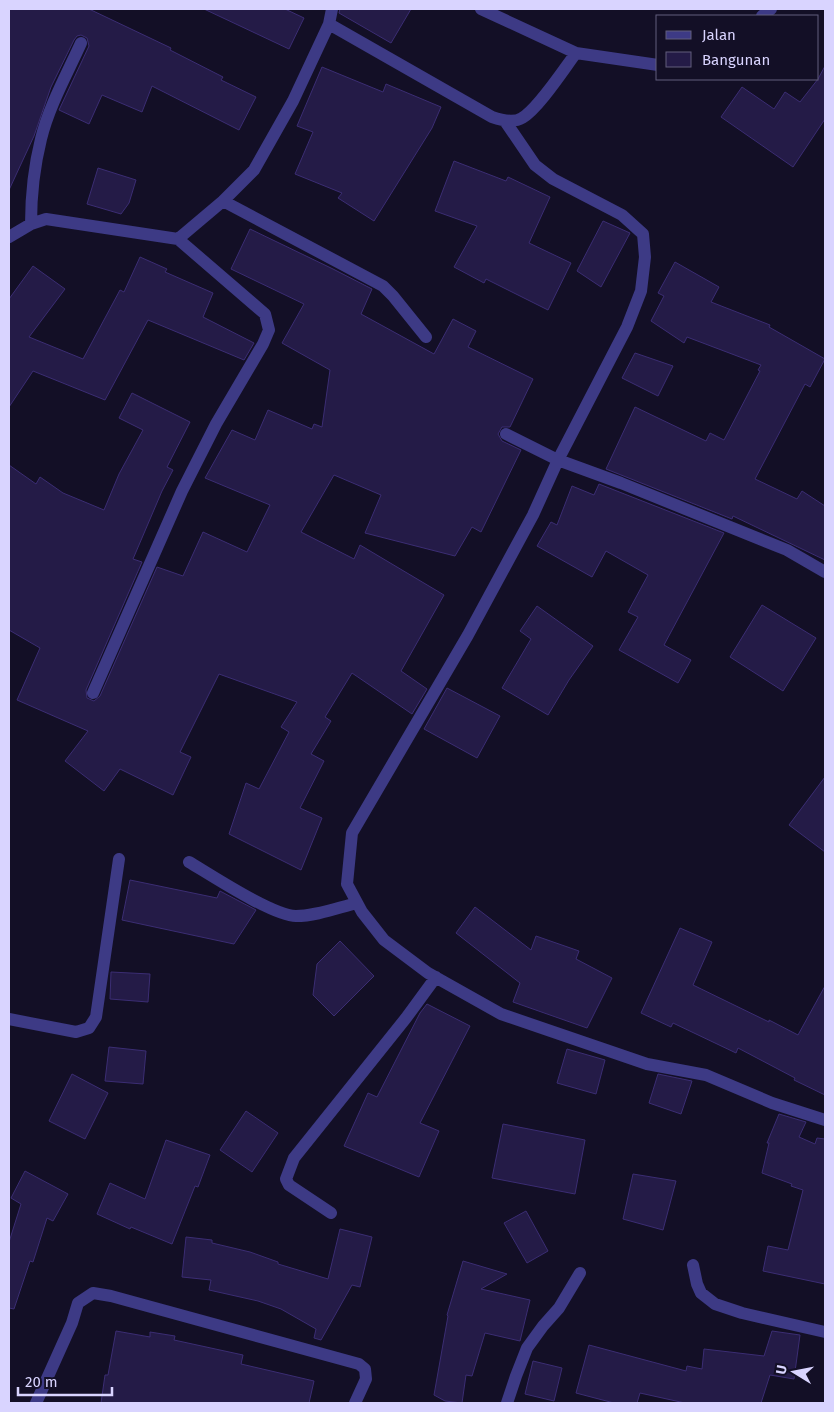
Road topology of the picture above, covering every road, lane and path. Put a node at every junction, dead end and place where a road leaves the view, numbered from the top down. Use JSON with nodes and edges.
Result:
{"nodes":[{"id":1,"x":332,"y":9,"type":"edge"},
{"id":2,"x":482,"y":9,"type":"edge"},
{"id":3,"x":329,"y":24,"type":"junction"},
{"id":4,"x":81,"y":43,"type":"dead end"},
{"id":5,"x":576,"y":53,"type":"junction"},
{"id":6,"x":656,"y":65,"type":"edge"},
{"id":7,"x":505,"y":121,"type":"junction"},
{"id":8,"x":223,"y":201,"type":"junction"},
{"id":9,"x":31,"y":224,"type":"junction"},
{"id":10,"x":9,"y":237,"type":"edge"},
{"id":11,"x":178,"y":239,"type":"junction"},
{"id":12,"x":426,"y":337,"type":"dead end"},
{"id":13,"x":506,"y":434,"type":"dead end"},
{"id":14,"x":558,"y":460,"type":"junction"},
{"id":15,"x":825,"y":572,"type":"edge"},
{"id":16,"x":93,"y":693,"type":"dead end"},
{"id":17,"x":119,"y":859,"type":"dead end"},
{"id":18,"x":189,"y":862,"type":"dead end"},
{"id":19,"x":357,"y":903,"type":"junction"},
{"id":20,"x":436,"y":978,"type":"junction"},
{"id":21,"x":9,"y":1019,"type":"edge"},
{"id":22,"x":825,"y":1120,"type":"edge"},
{"id":23,"x":331,"y":1213,"type":"dead end"},
{"id":24,"x":693,"y":1264,"type":"dead end"},
{"id":25,"x":580,"y":1273,"type":"dead end"},
{"id":26,"x":825,"y":1332,"type":"edge"},
{"id":27,"x":36,"y":1403,"type":"edge"},
{"id":28,"x":355,"y":1403,"type":"edge"},
{"id":29,"x":507,"y":1403,"type":"edge"}],
"edges":[{"from":1,"to":3,"type":"street"},
{"from":2,"to":5,"type":"street"},
{"from":3,"to":7,"type":"street"},
{"from":3,"to":8,"type":"street"},
{"from":4,"to":9,"type":"street"},
{"from":5,"to":6,"type":"street"},
{"from":5,"to":7,"type":"street"},
{"from":7,"to":14,"type":"street"},
{"from":8,"to":11,"type":"street"},
{"from":8,"to":12,"type":"street"},
{"from":9,"to":10,"type":"street"},
{"from":9,"to":11,"type":"street"},
{"from":11,"to":16,"type":"street"},
{"from":13,"to":14,"type":"street"},
{"from":14,"to":15,"type":"street"},
{"from":14,"to":19,"type":"street"},
{"from":17,"to":21,"type":"street"},
{"from":18,"to":19,"type":"street"},
{"from":19,"to":20,"type":"street"},
{"from":20,"to":22,"type":"street"},
{"from":20,"to":23,"type":"street"},
{"from":24,"to":26,"type":"street"},
{"from":25,"to":29,"type":"street"},
{"from":27,"to":28,"type":"street"}]}
